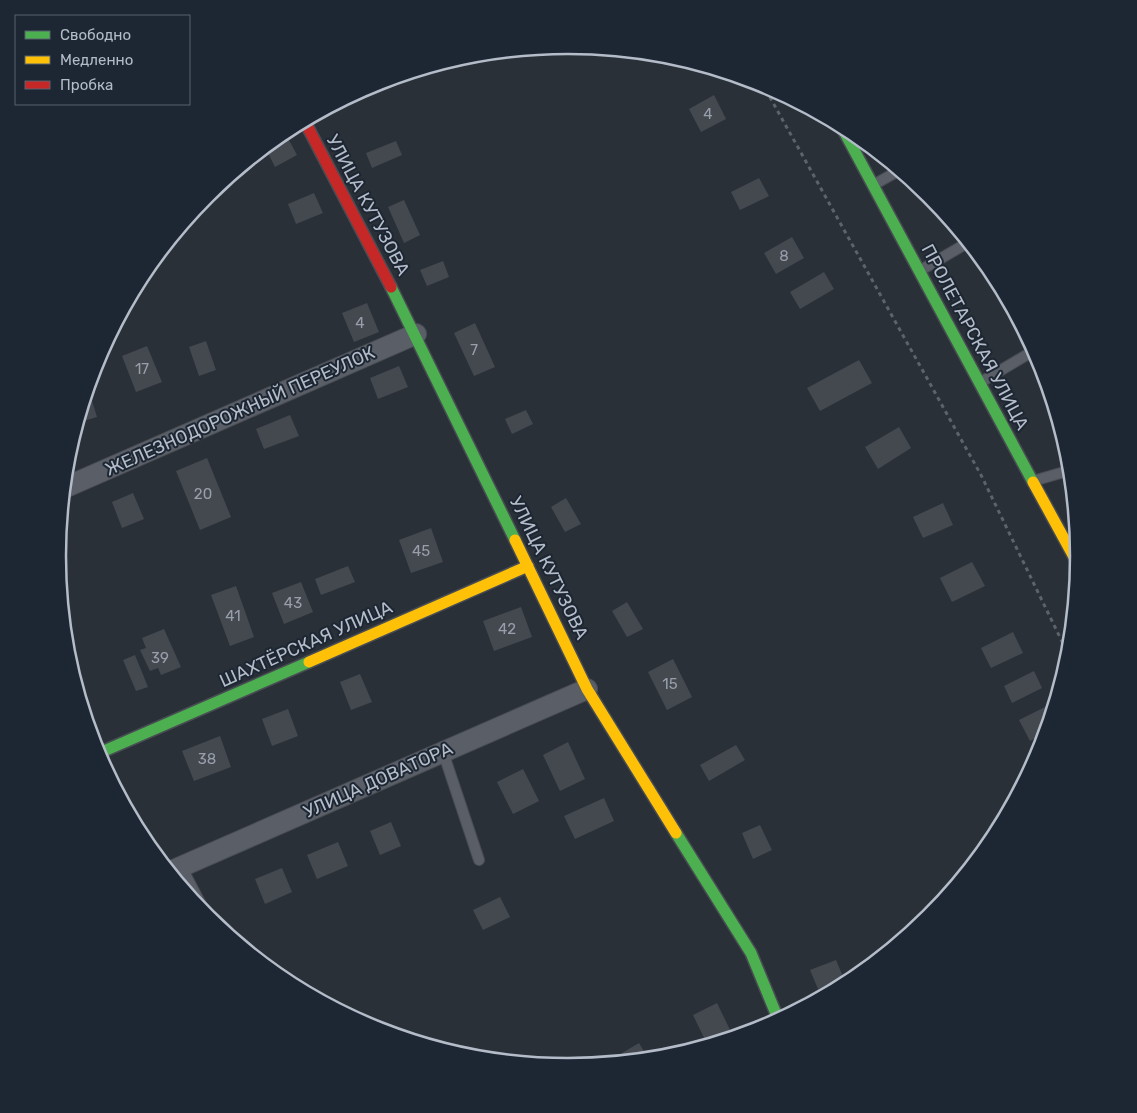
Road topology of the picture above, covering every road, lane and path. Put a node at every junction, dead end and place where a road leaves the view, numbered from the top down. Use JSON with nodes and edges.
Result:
{"nodes":[{"id":1,"x":769,"y":96,"type":"edge"},
{"id":2,"x":308,"y":127,"type":"edge"},
{"id":3,"x":848,"y":138,"type":"edge"},
{"id":4,"x":893,"y":174,"type":"edge"},
{"id":5,"x":874,"y":184,"type":"junction"},
{"id":6,"x":963,"y":245,"type":"edge"},
{"id":7,"x":921,"y":270,"type":"junction"},
{"id":8,"x":416,"y":334,"type":"junction"},
{"id":9,"x":1028,"y":354,"type":"edge"},
{"id":10,"x":981,"y":382,"type":"junction"},
{"id":11,"x":1064,"y":472,"type":"edge"},
{"id":12,"x":1032,"y":482,"type":"junction"},
{"id":13,"x":71,"y":485,"type":"edge"},
{"id":14,"x":1071,"y":551,"type":"edge"},
{"id":15,"x":528,"y":566,"type":"junction"},
{"id":16,"x":1064,"y":645,"type":"edge"},
{"id":17,"x":587,"y":689,"type":"junction"},
{"id":18,"x":105,"y":751,"type":"edge"},
{"id":19,"x":443,"y":752,"type":"junction"},
{"id":20,"x":479,"y":860,"type":"dead end"},
{"id":21,"x":175,"y":869,"type":"edge"},
{"id":22,"x":776,"y":1014,"type":"edge"}],
"edges":[{"from":1,"to":16,"type":"path"},
{"from":2,"to":8,"type":"street","name":"УЛИЦА КУТУЗОВА"},
{"from":3,"to":5,"type":"street","name":"ПРОЛЕТАРСКАЯ УЛИЦА"},
{"from":4,"to":5,"type":"lane"},
{"from":5,"to":7,"type":"street","name":"ПРОЛЕТАРСКАЯ УЛИЦА"},
{"from":6,"to":7,"type":"lane"},
{"from":7,"to":10,"type":"street","name":"ПРОЛЕТАРСКАЯ УЛИЦА"},
{"from":8,"to":13,"type":"street","name":"ЖЕЛЕЗНОДОРОЖНЫЙ ПЕРЕУЛОК"},
{"from":8,"to":15,"type":"street","name":"УЛИЦА КУТУЗОВА"},
{"from":9,"to":10,"type":"lane"},
{"from":10,"to":12,"type":"street","name":"ПРОЛЕТАРСКАЯ УЛИЦА"},
{"from":11,"to":12,"type":"lane"},
{"from":12,"to":14,"type":"street","name":"ПРОЛЕТАРСКАЯ УЛИЦА"},
{"from":15,"to":17,"type":"street","name":"УЛИЦА КУТУЗОВА"},
{"from":15,"to":18,"type":"street","name":"ШАХТЁРСКАЯ УЛИЦА"},
{"from":17,"to":19,"type":"street","name":"УЛИЦА ДОВАТОРА"},
{"from":17,"to":22,"type":"street","name":"УЛИЦА КУТУЗОВА"},
{"from":19,"to":20,"type":"lane"},
{"from":19,"to":21,"type":"street","name":"УЛИЦА ДОВАТОРА"}]}
